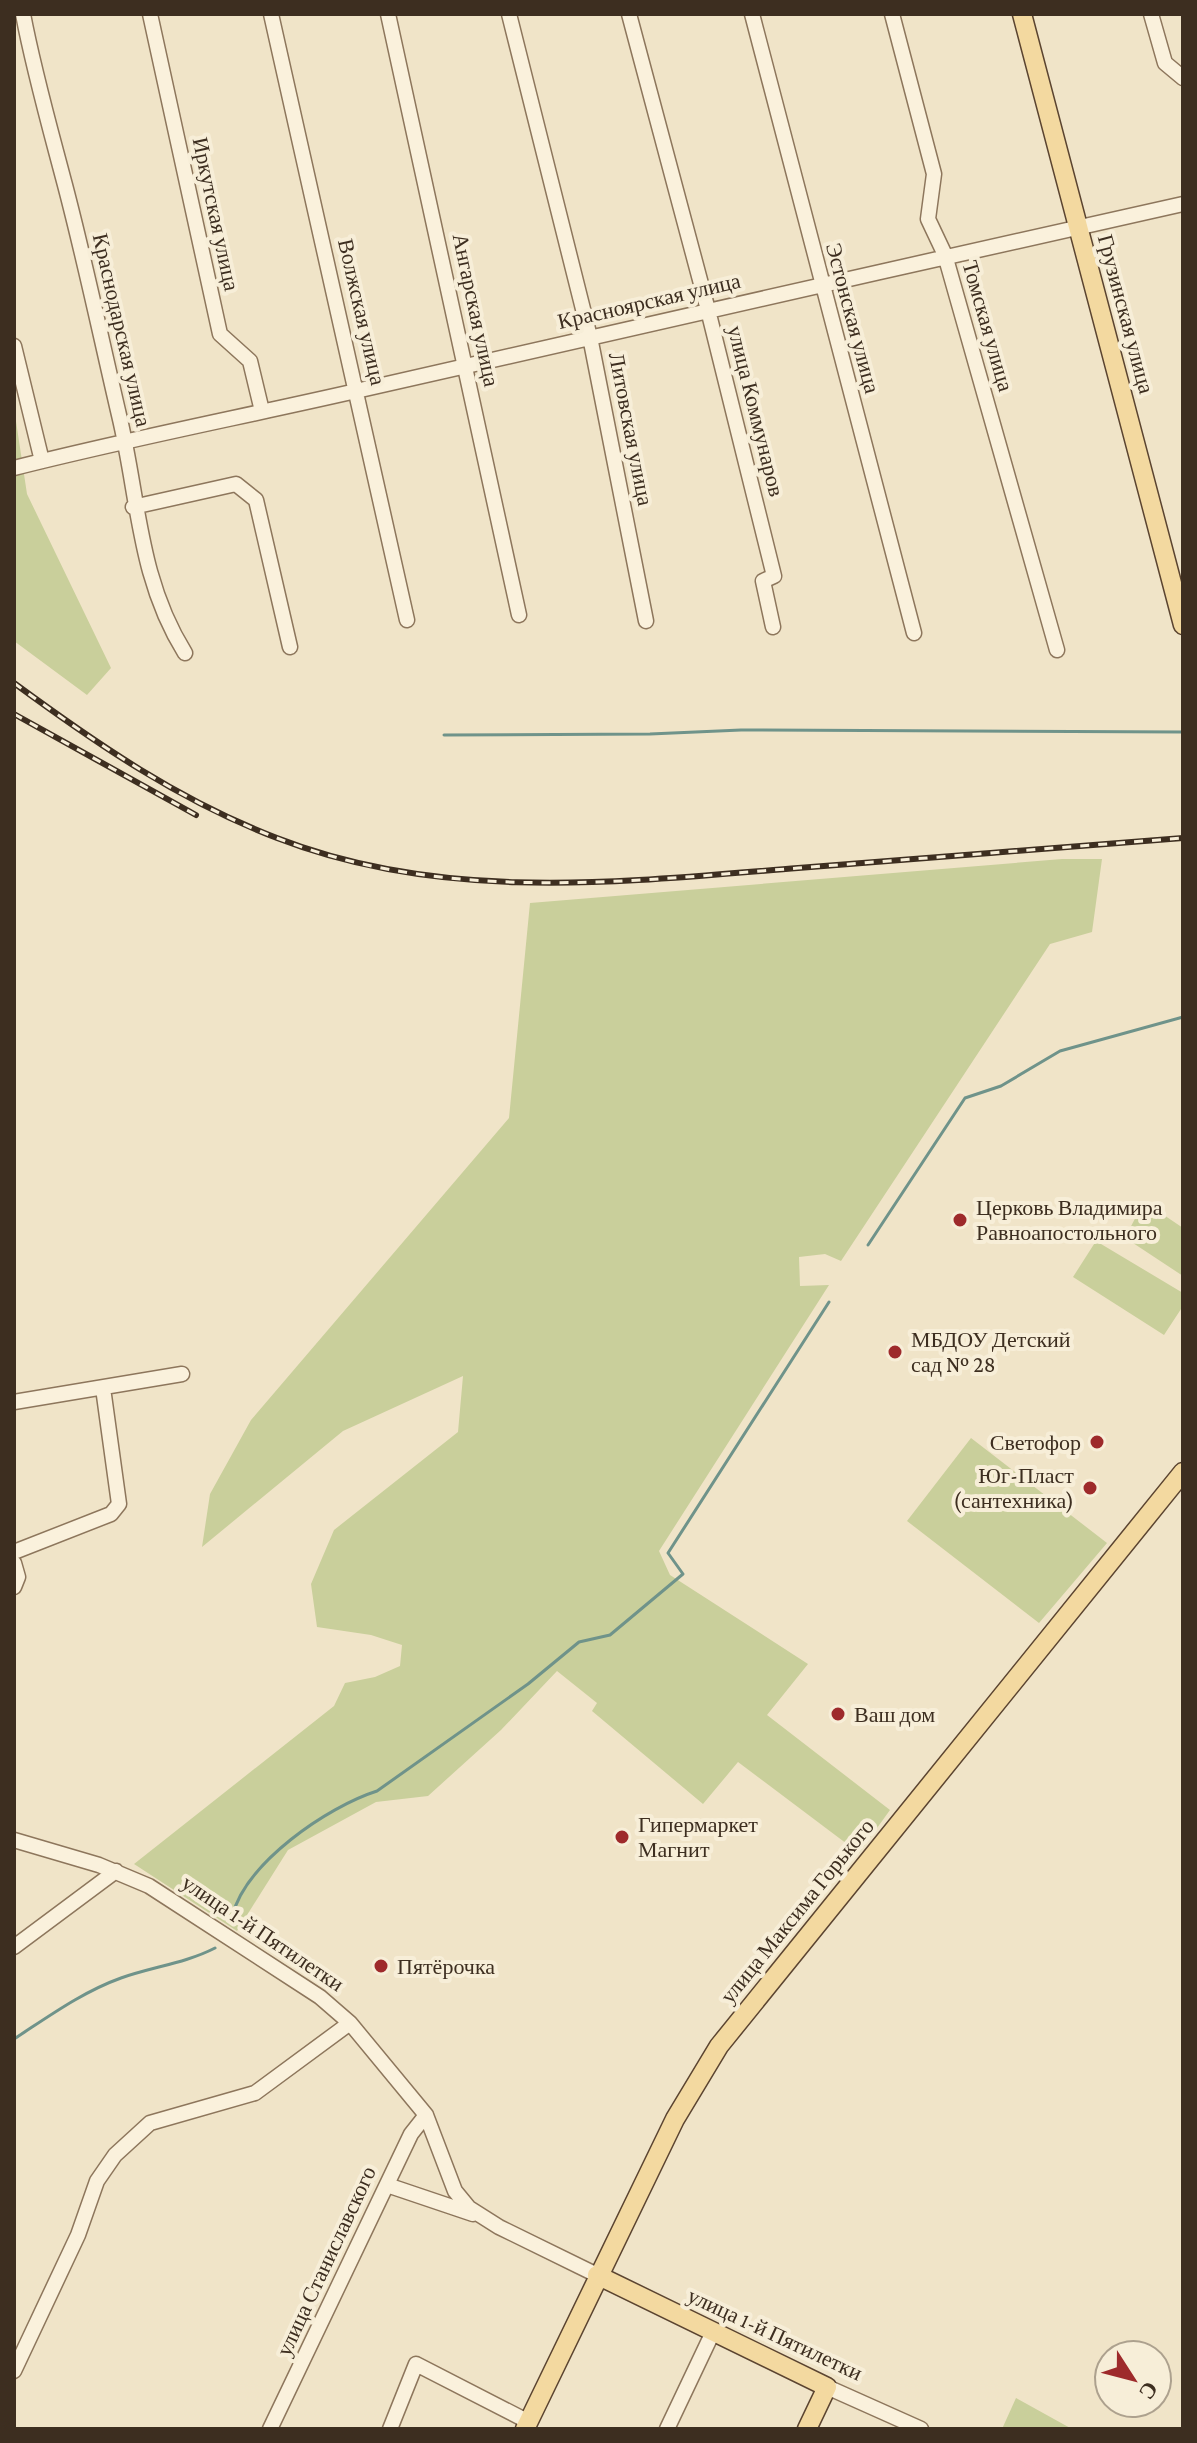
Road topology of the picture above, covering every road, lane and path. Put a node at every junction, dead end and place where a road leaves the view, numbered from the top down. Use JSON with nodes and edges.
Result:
{"nodes":[{"id":1,"x":150,"y":14,"type":"edge"},
{"id":2,"x":271,"y":14,"type":"edge"},
{"id":3,"x":388,"y":14,"type":"edge"},
{"id":4,"x":509,"y":14,"type":"edge"},
{"id":5,"x":629,"y":14,"type":"edge"},
{"id":6,"x":752,"y":14,"type":"edge"},
{"id":7,"x":892,"y":14,"type":"edge"},
{"id":8,"x":1022,"y":14,"type":"edge"},
{"id":9,"x":1151,"y":14,"type":"edge"},
{"id":10,"x":21,"y":24,"type":"edge"},
{"id":11,"x":1183,"y":78,"type":"edge"},
{"id":12,"x":1183,"y":204,"type":"edge"},
{"id":13,"x":1079,"y":227,"type":"junction"},
{"id":14,"x":945,"y":255,"type":"junction"},
{"id":15,"x":821,"y":284,"type":"junction"},
{"id":16,"x":708,"y":310,"type":"junction"},
{"id":17,"x":590,"y":337,"type":"junction"},
{"id":18,"x":14,"y":346,"type":"edge"},
{"id":19,"x":466,"y":366,"type":"junction"},
{"id":20,"x":357,"y":391,"type":"junction"},
{"id":21,"x":262,"y":411,"type":"junction"},
{"id":22,"x":125,"y":439,"type":"junction"},
{"id":23,"x":42,"y":461,"type":"junction"},
{"id":24,"x":14,"y":468,"type":"edge"},
{"id":25,"x":133,"y":507,"type":"junction"},
{"id":26,"x":519,"y":615,"type":"dead end"},
{"id":27,"x":407,"y":620,"type":"dead end"},
{"id":28,"x":646,"y":621,"type":"dead end"},
{"id":29,"x":1183,"y":625,"type":"edge"},
{"id":30,"x":773,"y":627,"type":"dead end"},
{"id":31,"x":914,"y":633,"type":"dead end"},
{"id":32,"x":290,"y":647,"type":"dead end"},
{"id":33,"x":1057,"y":650,"type":"dead end"},
{"id":34,"x":185,"y":653,"type":"dead end"},
{"id":35,"x":182,"y":1374,"type":"dead end"},
{"id":36,"x":103,"y":1388,"type":"junction"},
{"id":37,"x":14,"y":1402,"type":"edge"},
{"id":38,"x":1183,"y":1472,"type":"edge"},
{"id":39,"x":14,"y":1552,"type":"edge"},
{"id":40,"x":14,"y":1563,"type":"edge"},
{"id":41,"x":14,"y":1587,"type":"edge"},
{"id":42,"x":14,"y":1840,"type":"edge"},
{"id":43,"x":116,"y":1871,"type":"junction"},
{"id":44,"x":14,"y":1947,"type":"edge"},
{"id":45,"x":350,"y":2023,"type":"junction"},
{"id":46,"x":426,"y":2115,"type":"junction"},
{"id":47,"x":387,"y":2185,"type":"junction"},
{"id":48,"x":480,"y":2217,"type":"junction"},
{"id":49,"x":597,"y":2275,"type":"junction"},
{"id":50,"x":713,"y":2332,"type":"junction"},
{"id":51,"x":14,"y":2371,"type":"edge"},
{"id":52,"x":827,"y":2387,"type":"junction"},
{"id":53,"x":527,"y":2426,"type":"edge"},
{"id":54,"x":270,"y":2429,"type":"edge"},
{"id":55,"x":390,"y":2429,"type":"edge"},
{"id":56,"x":667,"y":2429,"type":"edge"},
{"id":57,"x":807,"y":2429,"type":"edge"},
{"id":58,"x":921,"y":2429,"type":"edge"}],
"edges":[{"from":1,"to":21,"type":"street","name":"Иркутская улица"},
{"from":2,"to":20,"type":"street","name":"Волжская улица"},
{"from":3,"to":19,"type":"street","name":"Ангарская улица"},
{"from":4,"to":17,"type":"street","name":"Литовская улица"},
{"from":5,"to":16,"type":"street","name":"улица Коммунаров"},
{"from":6,"to":15,"type":"street","name":"Эстонская улица"},
{"from":7,"to":14,"type":"street","name":"Томская улица"},
{"from":8,"to":13,"type":"main road","name":"Грузинская улица"},
{"from":9,"to":11,"type":"street"},
{"from":10,"to":22,"type":"street","name":"Краснодарская улица"},
{"from":12,"to":13,"type":"street","name":"Красноярская улица"},
{"from":13,"to":14,"type":"street","name":"Красноярская улица"},
{"from":13,"to":29,"type":"main road","name":"Грузинская улица"},
{"from":14,"to":15,"type":"street","name":"Красноярская улица"},
{"from":14,"to":33,"type":"street","name":"Томская улица"},
{"from":15,"to":16,"type":"street","name":"Красноярская улица"},
{"from":15,"to":31,"type":"street","name":"Эстонская улица"},
{"from":16,"to":17,"type":"street","name":"Красноярская улица"},
{"from":16,"to":30,"type":"street","name":"улица Коммунаров"},
{"from":17,"to":19,"type":"street","name":"Красноярская улица"},
{"from":17,"to":28,"type":"street","name":"Литовская улица"},
{"from":18,"to":23,"type":"street"},
{"from":19,"to":20,"type":"street","name":"Красноярская улица"},
{"from":19,"to":26,"type":"street","name":"Ангарская улица"},
{"from":20,"to":21,"type":"street","name":"Красноярская улица"},
{"from":20,"to":27,"type":"street","name":"Волжская улица"},
{"from":21,"to":22,"type":"street","name":"Красноярская улица"},
{"from":22,"to":23,"type":"street","name":"Красноярская улица"},
{"from":22,"to":25,"type":"street","name":"Краснодарская улица"},
{"from":23,"to":24,"type":"street","name":"Красноярская улица"},
{"from":25,"to":32,"type":"street"},
{"from":25,"to":34,"type":"street","name":"Краснодарская улица"},
{"from":35,"to":36,"type":"street"},
{"from":36,"to":37,"type":"street"},
{"from":36,"to":39,"type":"street"},
{"from":38,"to":49,"type":"main road","name":"улица Максима Горького"},
{"from":40,"to":41,"type":"street"},
{"from":42,"to":43,"type":"street","name":"улица 1-й Пятилетки"},
{"from":43,"to":44,"type":"street"},
{"from":43,"to":45,"type":"street","name":"улица 1-й Пятилетки"},
{"from":45,"to":46,"type":"street","name":"улица 1-й Пятилетки"},
{"from":45,"to":51,"type":"street"},
{"from":46,"to":47,"type":"street","name":"улица Станиславского"},
{"from":46,"to":48,"type":"street","name":"улица 1-й Пятилетки"},
{"from":47,"to":48,"type":"street","name":"улица 1-й Пятилетки"},
{"from":47,"to":54,"type":"street","name":"улица Станиславского"},
{"from":48,"to":49,"type":"street","name":"улица 1-й Пятилетки"},
{"from":49,"to":50,"type":"main road","name":"улица 1-й Пятилетки"},
{"from":49,"to":53,"type":"main road","name":"улица Максима Горького"},
{"from":50,"to":52,"type":"main road","name":"улица 1-й Пятилетки"},
{"from":50,"to":56,"type":"street"},
{"from":52,"to":57,"type":"main road"},
{"from":52,"to":58,"type":"street","name":"улица 1-й Пятилетки"},
{"from":53,"to":55,"type":"street"}]}
